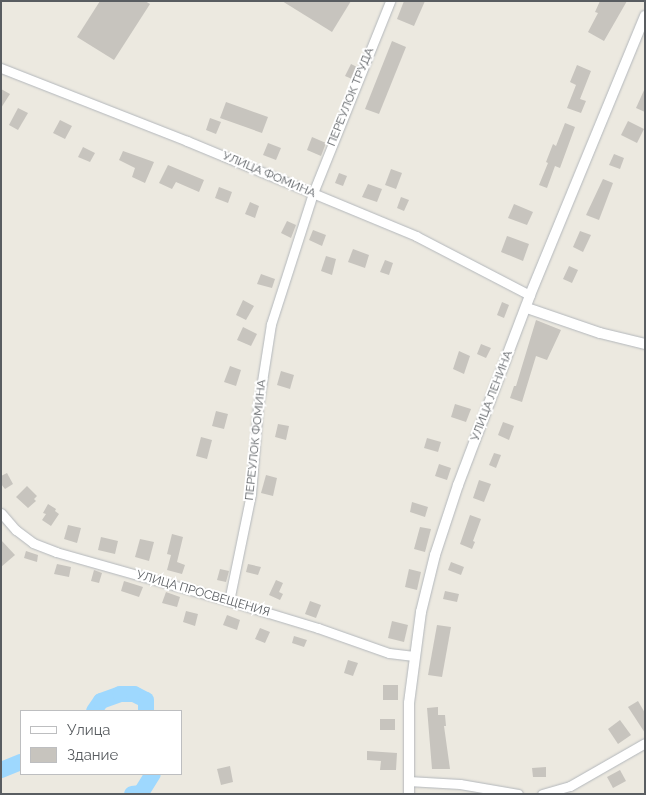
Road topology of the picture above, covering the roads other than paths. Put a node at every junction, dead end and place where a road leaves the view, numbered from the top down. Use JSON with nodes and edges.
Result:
{"nodes":[{"id":1,"x":390,"y":1,"type":"edge"},
{"id":2,"x":645,"y":16,"type":"edge"},
{"id":3,"x":1,"y":68,"type":"edge"},
{"id":4,"x":313,"y":193,"type":"junction"},
{"id":5,"x":530,"y":295,"type":"junction"},
{"id":6,"x":527,"y":308,"type":"junction"},
{"id":7,"x":645,"y":344,"type":"edge"},
{"id":8,"x":1,"y":513,"type":"edge"},
{"id":9,"x":229,"y":601,"type":"junction"},
{"id":10,"x":414,"y":656,"type":"junction"},
{"id":11,"x":645,"y":743,"type":"edge"},
{"id":12,"x":408,"y":781,"type":"junction"},
{"id":13,"x":409,"y":794,"type":"edge"},
{"id":14,"x":518,"y":794,"type":"edge"},
{"id":15,"x":542,"y":794,"type":"edge"}],
"edges":[{"from":1,"to":4,"type":"street","name":"ПЕРЕУЛОК ТРУДА"},
{"from":2,"to":5,"type":"street","name":"УЛИЦА ЛЕНИНА"},
{"from":3,"to":4,"type":"street","name":"УЛИЦА ФОМИНА"},
{"from":4,"to":5,"type":"street","name":"УЛИЦА ФОМИНА"},
{"from":4,"to":9,"type":"street","name":"ПЕРЕУЛОК ФОМИНА"},
{"from":5,"to":6,"type":"street","name":"УЛИЦА ЛЕНИНА"},
{"from":6,"to":7,"type":"street"},
{"from":6,"to":10,"type":"street","name":"УЛИЦА ЛЕНИНА"},
{"from":8,"to":9,"type":"street","name":"УЛИЦА ПРОСВЕЩЕНИЯ"},
{"from":9,"to":10,"type":"street","name":"УЛИЦА ПРОСВЕЩЕНИЯ"},
{"from":10,"to":12,"type":"street","name":"УЛИЦА ЛЕНИНА"},
{"from":11,"to":15,"type":"street"},
{"from":12,"to":13,"type":"street","name":"УЛИЦА ЛЕНИНА"},
{"from":12,"to":14,"type":"street"}]}
